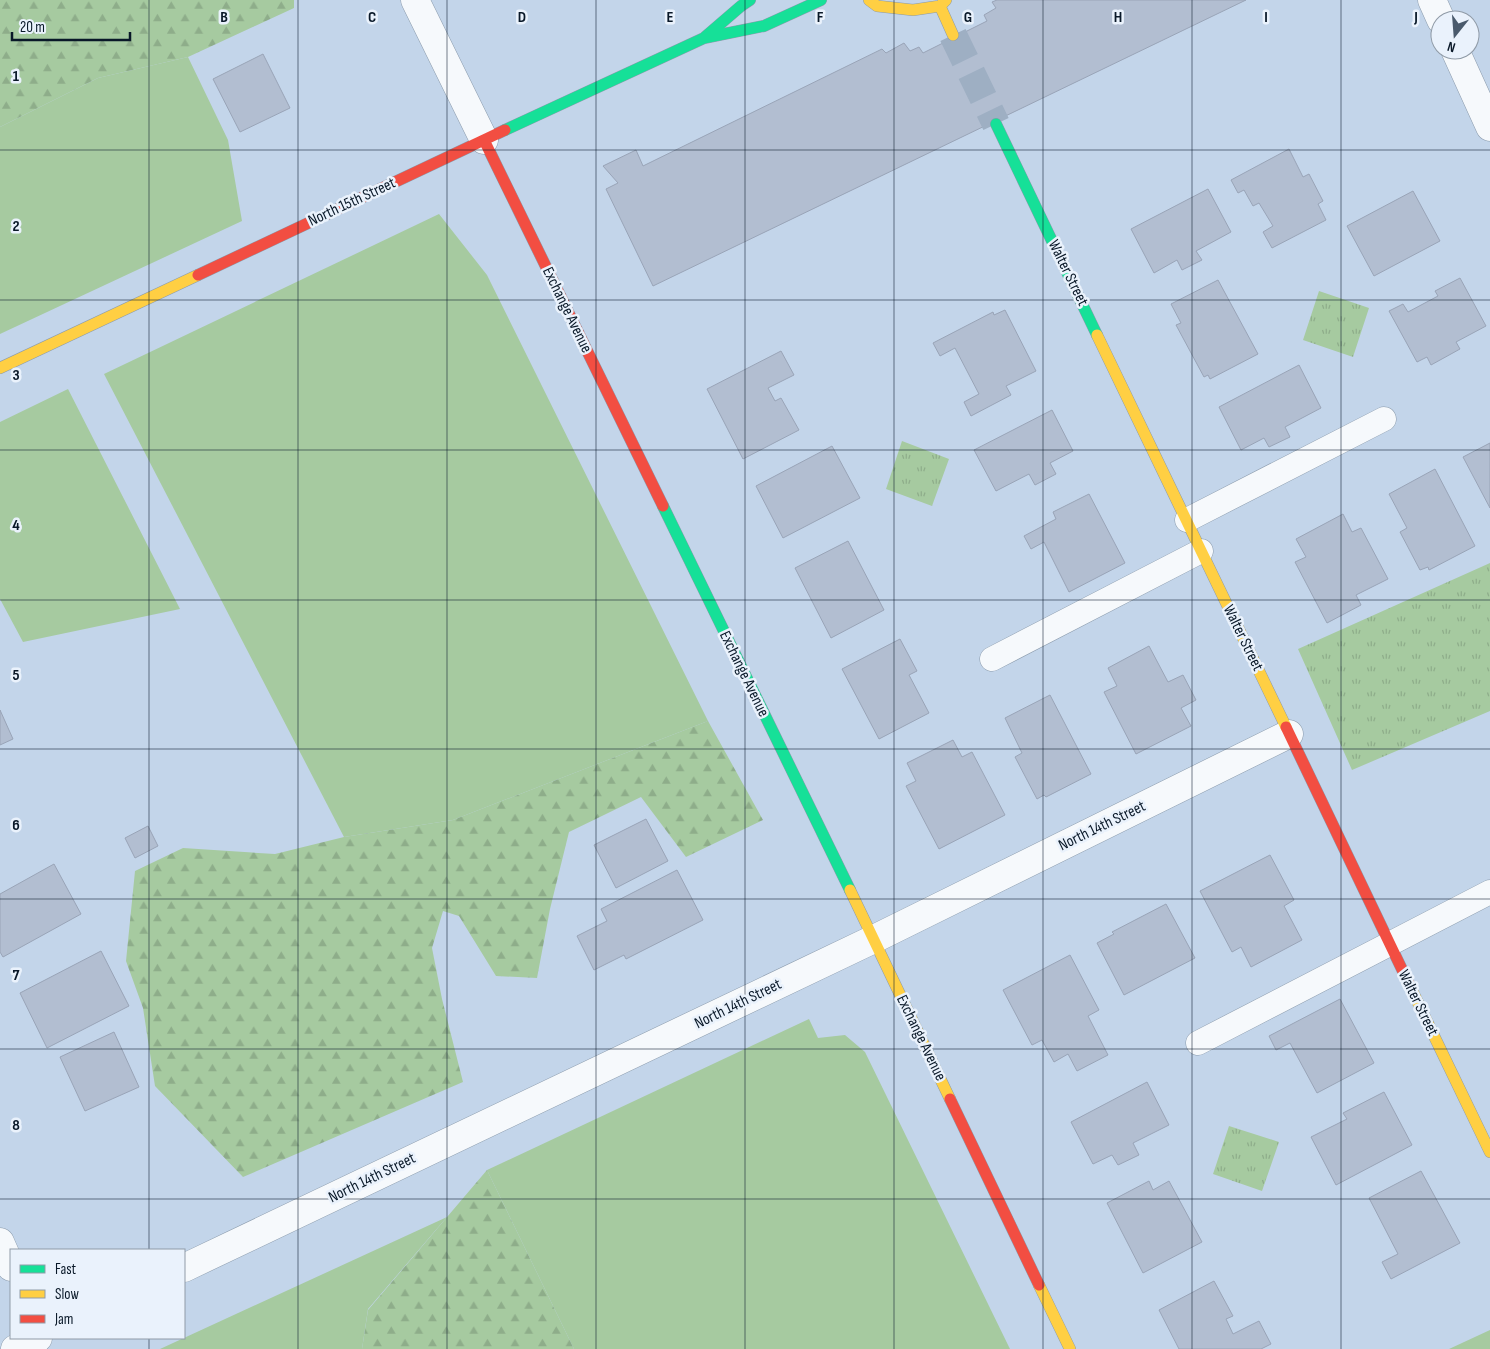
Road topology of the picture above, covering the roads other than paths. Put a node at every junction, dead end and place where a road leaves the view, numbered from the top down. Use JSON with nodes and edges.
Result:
{"nodes":[{"id":1,"x":416,"y":0,"type":"edge"},
{"id":2,"x":750,"y":0,"type":"edge"},
{"id":3,"x":821,"y":0,"type":"edge"},
{"id":4,"x":869,"y":0,"type":"edge"},
{"id":5,"x":943,"y":3,"type":"edge"},
{"id":6,"x":953,"y":35,"type":"tunnel mouth"},
{"id":7,"x":704,"y":38,"type":"junction"},
{"id":8,"x":1460,"y":60,"type":"edge"},
{"id":9,"x":996,"y":124,"type":"tunnel mouth"},
{"id":10,"x":1490,"y":127,"type":"edge"},
{"id":11,"x":484,"y":140,"type":"junction"},
{"id":12,"x":0,"y":368,"type":"edge"},
{"id":13,"x":1384,"y":419,"type":"dead end"},
{"id":14,"x":1187,"y":520,"type":"junction"},
{"id":15,"x":1201,"y":551,"type":"junction"},
{"id":16,"x":992,"y":659,"type":"dead end"},
{"id":17,"x":1289,"y":734,"type":"junction"},
{"id":18,"x":1490,"y":892,"type":"edge"},
{"id":19,"x":874,"y":939,"type":"junction"},
{"id":20,"x":1390,"y":944,"type":"junction"},
{"id":21,"x":1198,"y":1043,"type":"dead end"},
{"id":22,"x":1490,"y":1152,"type":"edge"},
{"id":23,"x":0,"y":1242,"type":"edge"},
{"id":24,"x":10,"y":1265,"type":"edge"},
{"id":25,"x":185,"y":1268,"type":"edge"},
{"id":26,"x":36,"y":1339,"type":"edge"},
{"id":27,"x":16,"y":1349,"type":"edge"},
{"id":28,"x":1070,"y":1349,"type":"edge"}],
"edges":[{"from":1,"to":11,"type":"street","name":"Exchange Avenue"},
{"from":2,"to":7,"type":"street","name":"North 15th Street"},
{"from":3,"to":7,"type":"street","name":"North 15th Street"},
{"from":4,"to":5,"type":"street"},
{"from":5,"to":6,"type":"street"},
{"from":7,"to":11,"type":"street","name":"North 15th Street"},
{"from":8,"to":10,"type":"street"},
{"from":9,"to":14,"type":"street","name":"Walter Street"},
{"from":11,"to":12,"type":"street","name":"North 15th Street"},
{"from":11,"to":19,"type":"street","name":"Exchange Avenue"},
{"from":13,"to":14,"type":"lane"},
{"from":14,"to":15,"type":"street","name":"Walter Street"},
{"from":15,"to":16,"type":"lane"},
{"from":15,"to":17,"type":"street","name":"Walter Street"},
{"from":17,"to":19,"type":"street","name":"North 14th Street"},
{"from":17,"to":20,"type":"street","name":"Walter Street"},
{"from":18,"to":20,"type":"lane"},
{"from":19,"to":25,"type":"street","name":"North 14th Street"},
{"from":19,"to":28,"type":"street","name":"Exchange Avenue"},
{"from":20,"to":21,"type":"lane"},
{"from":20,"to":22,"type":"street","name":"Walter Street"},
{"from":23,"to":24,"type":"street"},
{"from":26,"to":27,"type":"street"}]}
